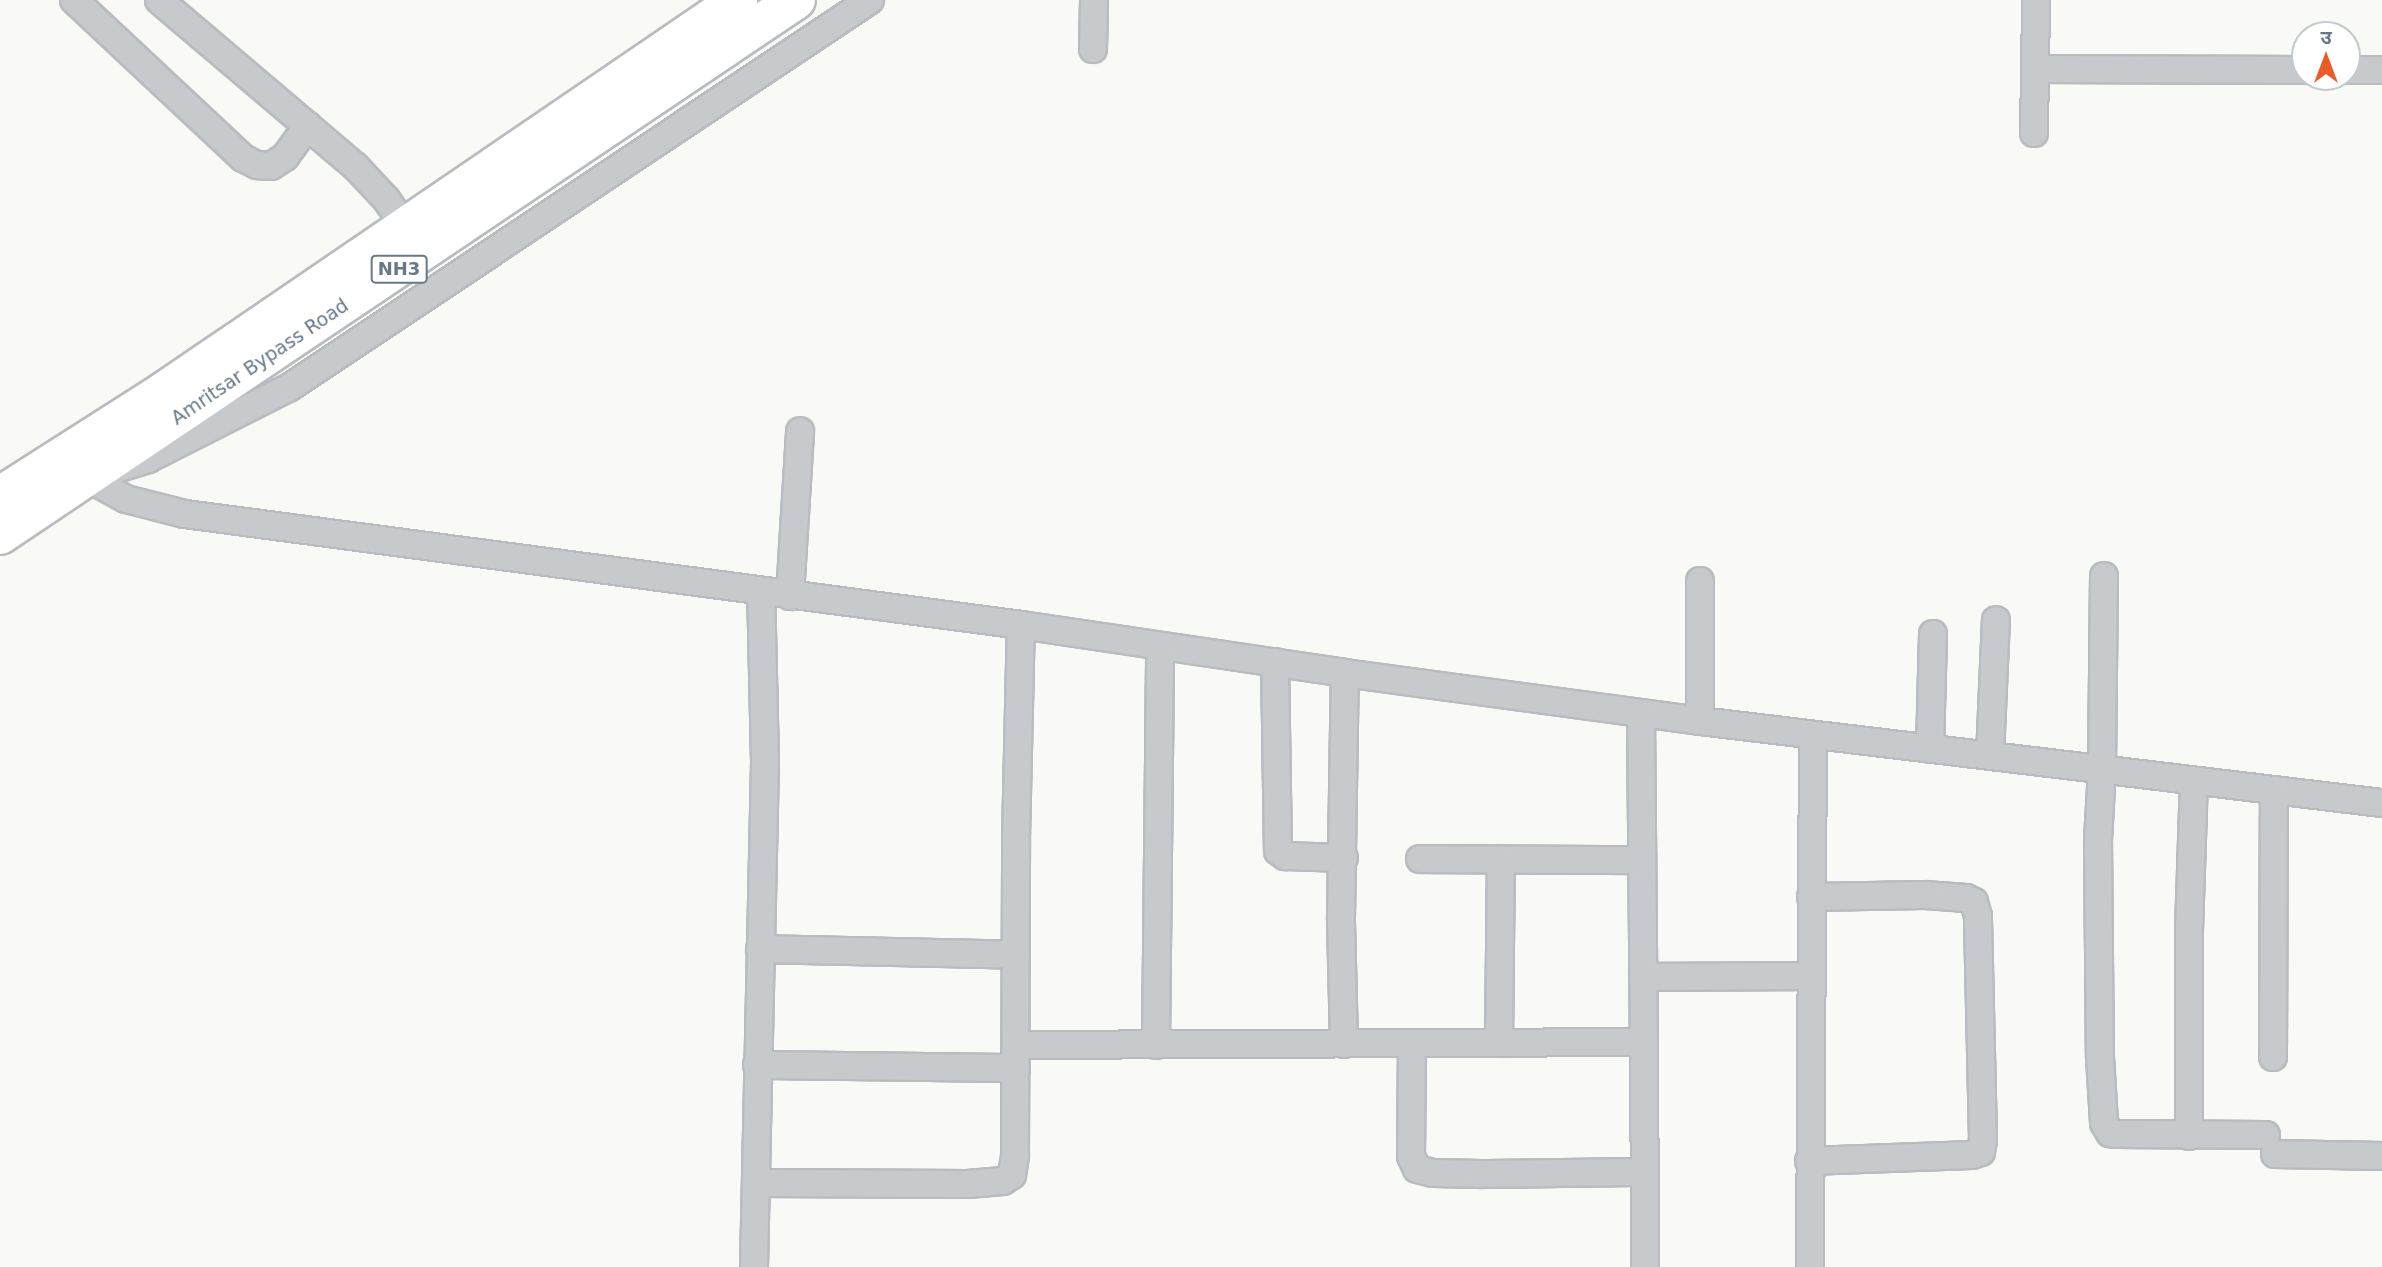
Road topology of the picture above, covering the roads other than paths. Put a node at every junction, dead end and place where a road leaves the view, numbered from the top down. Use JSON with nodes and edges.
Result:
{"nodes":[{"id":1,"x":74,"y":0,"type":"edge"},
{"id":2,"x":159,"y":0,"type":"edge"},
{"id":3,"x":738,"y":0,"type":"edge"},
{"id":4,"x":796,"y":0,"type":"edge"},
{"id":5,"x":870,"y":0,"type":"edge"},
{"id":6,"x":1094,"y":0,"type":"edge"},
{"id":7,"x":2036,"y":0,"type":"edge"},
{"id":8,"x":1093,"y":49,"type":"dead end"},
{"id":9,"x":2036,"y":69,"type":"junction"},
{"id":10,"x":2291,"y":70,"type":"edge"},
{"id":11,"x":2361,"y":70,"type":"edge"},
{"id":12,"x":2382,"y":70,"type":"edge"},
{"id":13,"x":308,"y":125,"type":"junction"},
{"id":14,"x":2035,"y":133,"type":"dead end"},
{"id":15,"x":414,"y":239,"type":"junction"},
{"id":16,"x":800,"y":431,"type":"dead end"},
{"id":17,"x":88,"y":478,"type":"junction"},
{"id":18,"x":0,"y":496,"type":"edge"},
{"id":19,"x":0,"y":535,"type":"edge"},
{"id":20,"x":2104,"y":576,"type":"dead end"},
{"id":21,"x":1699,"y":581,"type":"dead end"},
{"id":22,"x":761,"y":592,"type":"junction"},
{"id":23,"x":790,"y":596,"type":"junction"},
{"id":24,"x":1996,"y":620,"type":"dead end"},
{"id":25,"x":1021,"y":625,"type":"junction"},
{"id":26,"x":1933,"y":634,"type":"dead end"},
{"id":27,"x":1160,"y":646,"type":"junction"},
{"id":28,"x":1275,"y":662,"type":"junction"},
{"id":29,"x":1345,"y":673,"type":"junction"},
{"id":30,"x":1641,"y":713,"type":"junction"},
{"id":31,"x":1699,"y":721,"type":"junction"},
{"id":32,"x":1813,"y":735,"type":"junction"},
{"id":33,"x":1930,"y":749,"type":"junction"},
{"id":34,"x":1990,"y":756,"type":"junction"},
{"id":35,"x":2102,"y":769,"type":"junction"},
{"id":36,"x":2194,"y":781,"type":"junction"},
{"id":37,"x":2274,"y":790,"type":"junction"},
{"id":38,"x":2382,"y":803,"type":"edge"},
{"id":39,"x":1344,"y":858,"type":"junction"},
{"id":40,"x":1420,"y":859,"type":"dead end"},
{"id":41,"x":1501,"y":859,"type":"junction"},
{"id":42,"x":1641,"y":860,"type":"junction"},
{"id":43,"x":1811,"y":897,"type":"junction"},
{"id":44,"x":760,"y":949,"type":"junction"},
{"id":45,"x":1016,"y":955,"type":"junction"},
{"id":46,"x":1812,"y":976,"type":"junction"},
{"id":47,"x":1643,"y":977,"type":"junction"},
{"id":48,"x":1644,"y":1042,"type":"junction"},
{"id":49,"x":1499,"y":1043,"type":"junction"},
{"id":50,"x":1344,"y":1044,"type":"junction"},
{"id":51,"x":1412,"y":1044,"type":"junction"},
{"id":52,"x":1156,"y":1045,"type":"junction"},
{"id":53,"x":1017,"y":1057,"type":"junction"},
{"id":54,"x":2273,"y":1057,"type":"dead end"},
{"id":55,"x":757,"y":1065,"type":"junction"},
{"id":56,"x":2189,"y":1136,"type":"junction"},
{"id":57,"x":2382,"y":1156,"type":"edge"},
{"id":58,"x":1809,"y":1161,"type":"junction"},
{"id":59,"x":1644,"y":1172,"type":"junction"},
{"id":60,"x":756,"y":1183,"type":"junction"},
{"id":61,"x":754,"y":1267,"type":"edge"},
{"id":62,"x":1645,"y":1267,"type":"edge"},
{"id":63,"x":1810,"y":1267,"type":"edge"}],
"edges":[{"from":1,"to":13,"type":"street"},
{"from":2,"to":13,"type":"street"},
{"from":3,"to":15,"type":"highway","name":"Amritsar Bypass Road","number":"NH3"},
{"from":4,"to":15,"type":"highway","name":"Amritsar Bypass Road","number":"NH3"},
{"from":5,"to":17,"type":"street"},
{"from":6,"to":8,"type":"street"},
{"from":7,"to":9,"type":"street"},
{"from":9,"to":10,"type":"street"},
{"from":9,"to":14,"type":"street"},
{"from":11,"to":12,"type":"street"},
{"from":13,"to":15,"type":"street"},
{"from":15,"to":17,"type":"highway","name":"Amritsar Bypass Road","number":"NH3"},
{"from":15,"to":18,"type":"highway","name":"Amritsar Bypass Road","number":"NH3"},
{"from":16,"to":23,"type":"street"},
{"from":17,"to":19,"type":"highway","name":"Amritsar Bypass Road","number":"NH3"},
{"from":17,"to":22,"type":"street"},
{"from":20,"to":35,"type":"street"},
{"from":21,"to":31,"type":"street"},
{"from":22,"to":23,"type":"street"},
{"from":22,"to":44,"type":"street"},
{"from":23,"to":25,"type":"street"},
{"from":24,"to":34,"type":"street"},
{"from":25,"to":27,"type":"street"},
{"from":25,"to":45,"type":"street"},
{"from":26,"to":33,"type":"street"},
{"from":27,"to":28,"type":"street"},
{"from":27,"to":52,"type":"street"},
{"from":28,"to":29,"type":"street"},
{"from":28,"to":39,"type":"street"},
{"from":29,"to":30,"type":"street"},
{"from":29,"to":39,"type":"street"},
{"from":30,"to":31,"type":"street"},
{"from":30,"to":42,"type":"street"},
{"from":31,"to":32,"type":"street"},
{"from":32,"to":33,"type":"street"},
{"from":32,"to":43,"type":"street"},
{"from":33,"to":34,"type":"street"},
{"from":34,"to":35,"type":"street"},
{"from":35,"to":36,"type":"street"},
{"from":35,"to":56,"type":"street"},
{"from":36,"to":37,"type":"street"},
{"from":36,"to":56,"type":"street"},
{"from":37,"to":38,"type":"street"},
{"from":37,"to":54,"type":"street"},
{"from":39,"to":50,"type":"street"},
{"from":40,"to":41,"type":"street"},
{"from":41,"to":42,"type":"street"},
{"from":41,"to":49,"type":"street"},
{"from":42,"to":47,"type":"street"},
{"from":43,"to":46,"type":"street"},
{"from":43,"to":58,"type":"street"},
{"from":44,"to":45,"type":"street"},
{"from":44,"to":55,"type":"street"},
{"from":45,"to":53,"type":"street"},
{"from":46,"to":47,"type":"street"},
{"from":46,"to":58,"type":"street"},
{"from":47,"to":48,"type":"street"},
{"from":48,"to":49,"type":"street"},
{"from":48,"to":59,"type":"street"},
{"from":49,"to":51,"type":"street"},
{"from":50,"to":51,"type":"street"},
{"from":50,"to":52,"type":"street"},
{"from":51,"to":59,"type":"street"},
{"from":52,"to":53,"type":"street"},
{"from":53,"to":55,"type":"street"},
{"from":53,"to":60,"type":"street"},
{"from":55,"to":60,"type":"street"},
{"from":56,"to":57,"type":"street"},
{"from":58,"to":63,"type":"street"},
{"from":59,"to":62,"type":"street"},
{"from":60,"to":61,"type":"street"}]}
